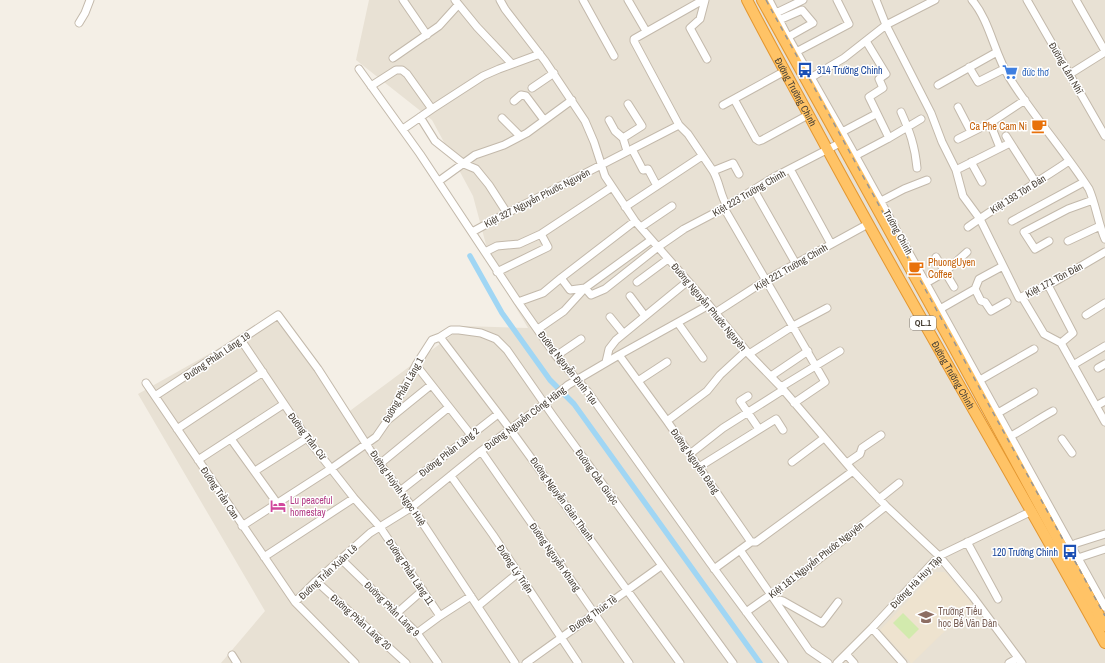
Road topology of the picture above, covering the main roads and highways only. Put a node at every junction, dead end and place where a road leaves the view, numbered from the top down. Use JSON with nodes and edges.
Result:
{"nodes":[{"id":1,"x":747,"y":0,"type":"edge"},
{"id":2,"x":762,"y":0,"type":"edge"},
{"id":3,"x":776,"y":18,"type":"junction"},
{"id":4,"x":760,"y":26,"type":"junction"},
{"id":5,"x":958,"y":354,"type":"junction"},
{"id":6,"x":945,"y":362,"type":"junction"},
{"id":7,"x":1105,"y":626,"type":"edge"},
{"id":8,"x":1105,"y":643,"type":"edge"}],
"edges":[{"from":1,"to":4,"type":"highway","name":"Đường Trường Chinh","number":"QL.1"},
{"from":2,"to":3,"type":"highway","name":"Đường Trường Chinh","number":"QL.1"},
{"from":3,"to":4,"type":"highway"},
{"from":3,"to":5,"type":"highway","name":"Đường Trường Chinh","number":"QL.1"},
{"from":4,"to":6,"type":"highway","name":"Đường Trường Chinh","number":"QL.1"},
{"from":5,"to":6,"type":"highway"},
{"from":5,"to":7,"type":"highway","name":"Đường Trường Chinh","number":"QL.1"},
{"from":6,"to":8,"type":"highway","name":"Đường Trường Chinh","number":"QL.1"}]}
